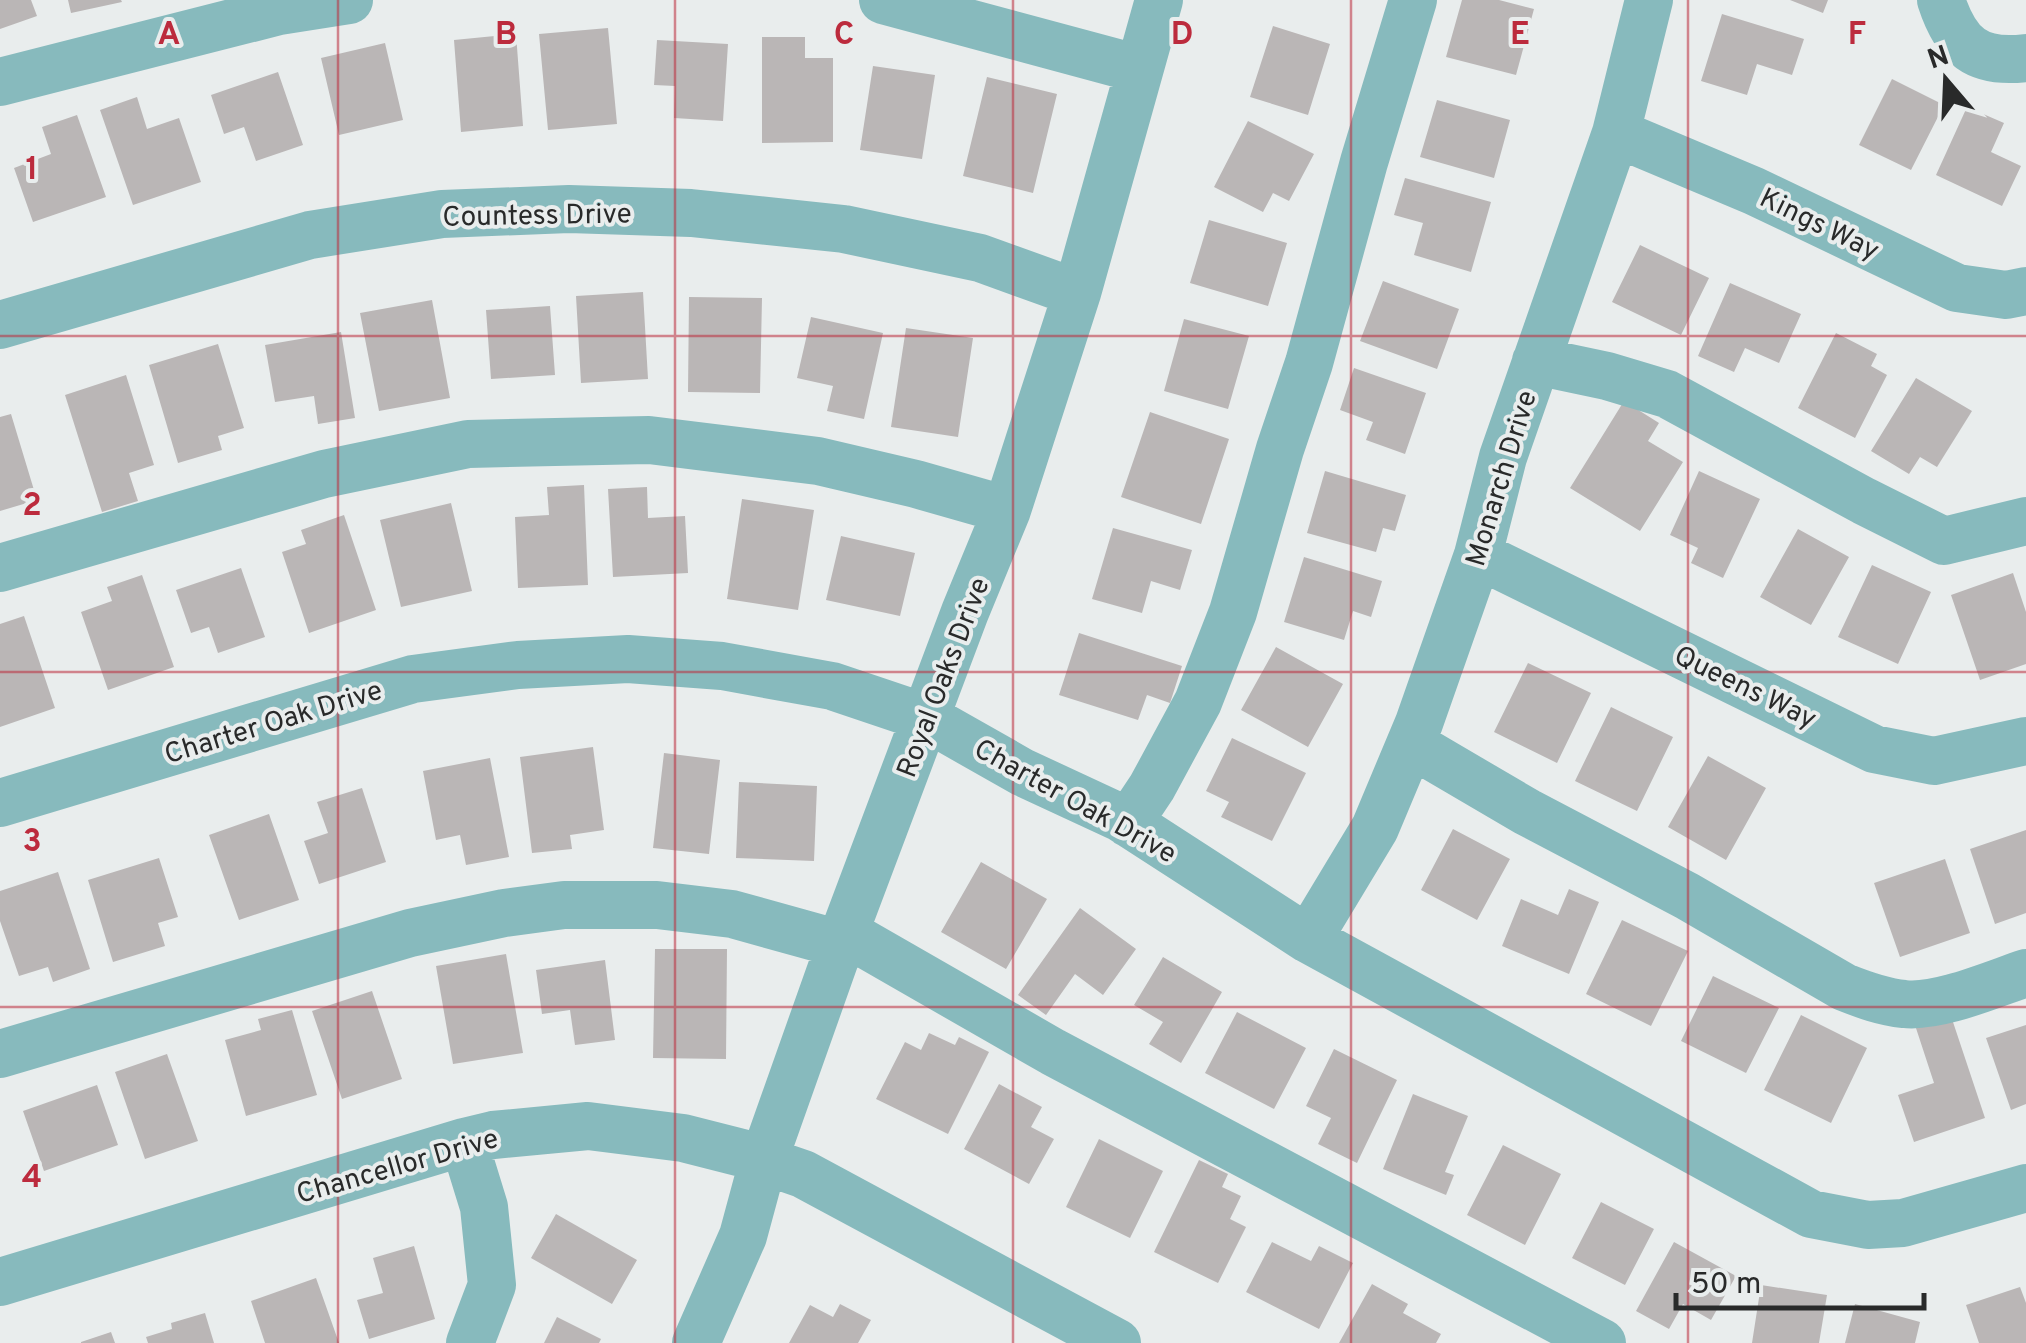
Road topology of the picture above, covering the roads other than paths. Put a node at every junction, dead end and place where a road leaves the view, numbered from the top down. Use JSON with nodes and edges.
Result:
{"nodes":[{"id":1,"x":349,"y":0,"type":"edge"},
{"id":2,"x":883,"y":0,"type":"edge"},
{"id":3,"x":1159,"y":0,"type":"edge"},
{"id":4,"x":1413,"y":0,"type":"edge"},
{"id":5,"x":1649,"y":0,"type":"edge"},
{"id":6,"x":1940,"y":0,"type":"edge"},
{"id":7,"x":2026,"y":58,"type":"edge"},
{"id":8,"x":1140,"y":69,"type":"junction"},
{"id":9,"x":0,"y":82,"type":"edge"},
{"id":10,"x":1616,"y":134,"type":"junction"},
{"id":11,"x":2026,"y":291,"type":"edge"},
{"id":12,"x":1077,"y":293,"type":"junction"},
{"id":13,"x":0,"y":325,"type":"edge"},
{"id":14,"x":1536,"y":361,"type":"junction"},
{"id":15,"x":1006,"y":510,"type":"junction"},
{"id":16,"x":2026,"y":520,"type":"edge"},
{"id":17,"x":1478,"y":555,"type":"junction"},
{"id":18,"x":0,"y":568,"type":"edge"},
{"id":19,"x":927,"y":718,"type":"junction"},
{"id":20,"x":2026,"y":740,"type":"edge"},
{"id":21,"x":1410,"y":744,"type":"junction"},
{"id":22,"x":0,"y":803,"type":"edge"},
{"id":23,"x":1128,"y":824,"type":"junction"},
{"id":24,"x":842,"y":938,"type":"junction"},
{"id":25,"x":1308,"y":939,"type":"junction"},
{"id":26,"x":2026,"y":973,"type":"edge"},
{"id":27,"x":0,"y":1054,"type":"edge"},
{"id":28,"x":464,"y":1142,"type":"junction"},
{"id":29,"x":764,"y":1162,"type":"junction"},
{"id":30,"x":2026,"y":1188,"type":"edge"},
{"id":31,"x":0,"y":1282,"type":"edge"},
{"id":32,"x":470,"y":1343,"type":"edge"},
{"id":33,"x":696,"y":1343,"type":"edge"},
{"id":34,"x":1116,"y":1343,"type":"edge"},
{"id":35,"x":1602,"y":1343,"type":"edge"}],
"edges":[{"from":1,"to":9,"type":"street"},
{"from":2,"to":8,"type":"street"},
{"from":3,"to":8,"type":"street","name":"Royal Oaks Drive"},
{"from":4,"to":23,"type":"street"},
{"from":5,"to":10,"type":"street","name":"Monarch Drive"},
{"from":6,"to":7,"type":"street"},
{"from":8,"to":12,"type":"street","name":"Royal Oaks Drive"},
{"from":10,"to":11,"type":"street","name":"Kings Way"},
{"from":10,"to":14,"type":"street","name":"Monarch Drive"},
{"from":12,"to":13,"type":"street","name":"Countess Drive"},
{"from":12,"to":15,"type":"street","name":"Royal Oaks Drive"},
{"from":14,"to":16,"type":"street"},
{"from":14,"to":17,"type":"street","name":"Monarch Drive"},
{"from":15,"to":18,"type":"street"},
{"from":15,"to":19,"type":"street","name":"Royal Oaks Drive"},
{"from":17,"to":20,"type":"street","name":"Queens Way"},
{"from":17,"to":21,"type":"street","name":"Monarch Drive"},
{"from":19,"to":22,"type":"street","name":"Charter Oak Drive"},
{"from":19,"to":23,"type":"street","name":"Charter Oak Drive"},
{"from":19,"to":24,"type":"street","name":"Royal Oaks Drive"},
{"from":21,"to":25,"type":"street","name":"Monarch Drive"},
{"from":21,"to":26,"type":"street"},
{"from":23,"to":25,"type":"street","name":"Charter Oak Drive"},
{"from":24,"to":27,"type":"street"},
{"from":24,"to":29,"type":"street","name":"Royal Oaks Drive"},
{"from":24,"to":35,"type":"street"},
{"from":25,"to":30,"type":"street","name":"Charter Oak Drive"},
{"from":28,"to":29,"type":"street","name":"Chancellor Drive"},
{"from":28,"to":31,"type":"street","name":"Chancellor Drive"},
{"from":28,"to":32,"type":"street"},
{"from":29,"to":33,"type":"street","name":"Royal Oaks Drive"},
{"from":29,"to":34,"type":"street","name":"Chancellor Drive"}]}
